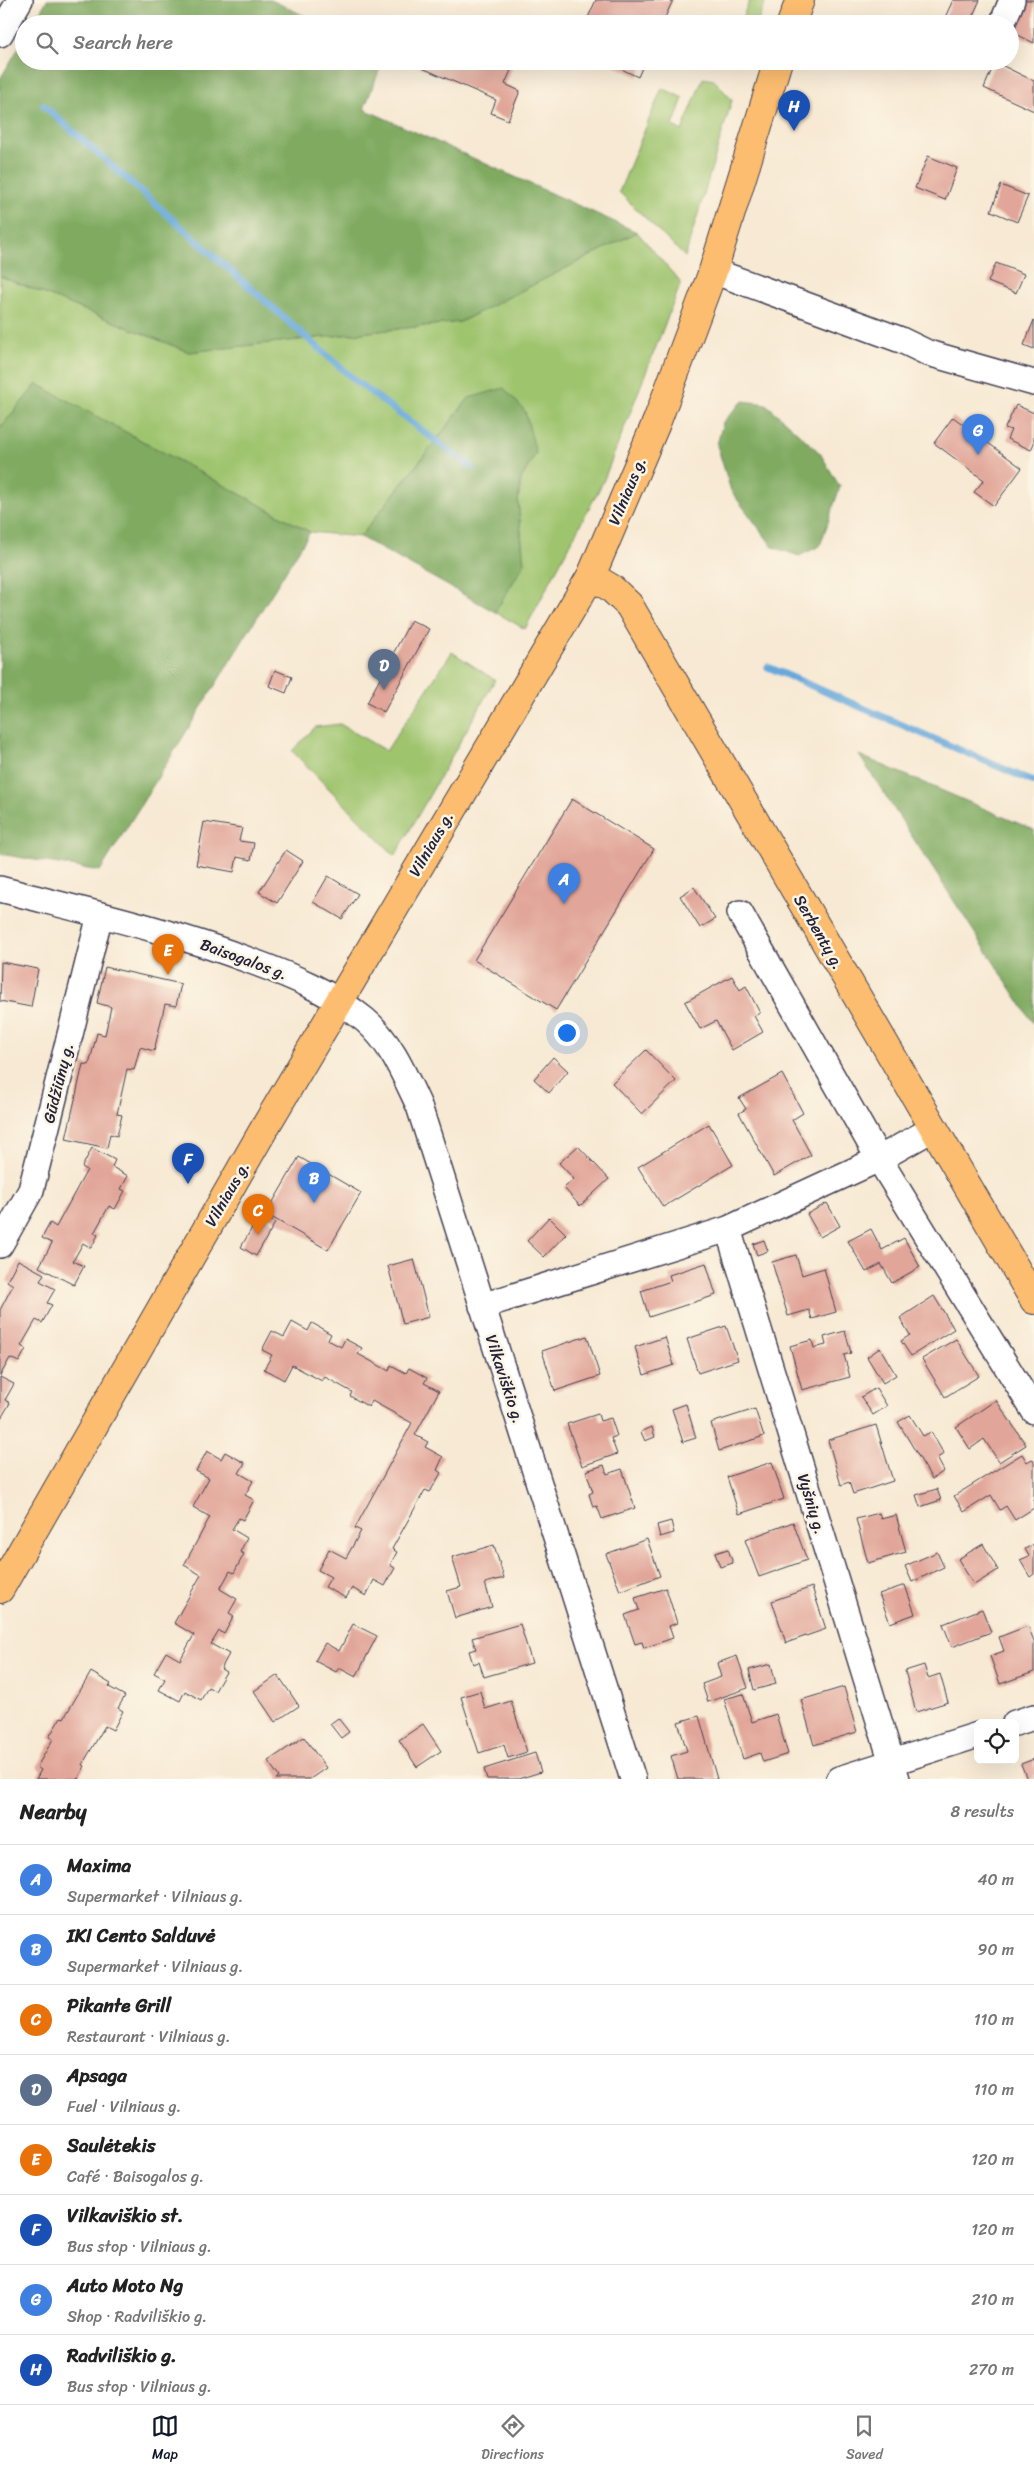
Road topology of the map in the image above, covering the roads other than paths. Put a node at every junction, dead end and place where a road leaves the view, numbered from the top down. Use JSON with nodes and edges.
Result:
{"nodes":[{"id":1,"x":20,"y":0,"type":"edge"},
{"id":2,"x":800,"y":0,"type":"edge"},
{"id":3,"x":1012,"y":0,"type":"edge"},
{"id":4,"x":794,"y":15,"type":"edge"},
{"id":5,"x":1006,"y":15,"type":"edge"},
{"id":6,"x":0,"y":34,"type":"edge"},
{"id":7,"x":775,"y":70,"type":"edge"},
{"id":8,"x":713,"y":271,"type":"junction"},
{"id":9,"x":1034,"y":383,"type":"edge"},
{"id":10,"x":591,"y":576,"type":"junction"},
{"id":11,"x":0,"y":889,"type":"edge"},
{"id":12,"x":740,"y":913,"type":"dead end"},
{"id":13,"x":100,"y":915,"type":"junction"},
{"id":14,"x":339,"y":1002,"type":"junction"},
{"id":15,"x":934,"y":1128,"type":"junction"},
{"id":16,"x":879,"y":1159,"type":"junction"},
{"id":17,"x":728,"y":1229,"type":"junction"},
{"id":18,"x":0,"y":1245,"type":"edge"},
{"id":19,"x":1034,"y":1300,"type":"edge"},
{"id":20,"x":482,"y":1306,"type":"junction"},
{"id":21,"x":1034,"y":1411,"type":"edge"},
{"id":22,"x":0,"y":1589,"type":"edge"},
{"id":23,"x":1034,"y":1717,"type":"edge"},
{"id":24,"x":1019,"y":1722,"type":"edge"},
{"id":25,"x":974,"y":1737,"type":"edge"},
{"id":26,"x":894,"y":1771,"type":"edge"},
{"id":27,"x":634,"y":1779,"type":"edge"},
{"id":28,"x":838,"y":1779,"type":"edge"}],
"edges":[{"from":1,"to":6,"type":"street"},
{"from":2,"to":4,"type":"main road"},
{"from":3,"to":5,"type":"street"},
{"from":7,"to":8,"type":"main road","name":"Vilniaus g."},
{"from":8,"to":9,"type":"street"},
{"from":8,"to":10,"type":"main road","name":"Vilniaus g."},
{"from":10,"to":14,"type":"main road","name":"Vilniaus g."},
{"from":10,"to":15,"type":"main road","name":"Serbentų g."},
{"from":11,"to":13,"type":"street","name":"Baisogalos g."},
{"from":12,"to":16,"type":"street"},
{"from":13,"to":14,"type":"street","name":"Baisogalos g."},
{"from":13,"to":18,"type":"street","name":"Gūdžiūnų g."},
{"from":14,"to":20,"type":"street","name":"Vilkaviškio g."},
{"from":14,"to":22,"type":"main road","name":"Vilniaus g."},
{"from":15,"to":16,"type":"street"},
{"from":15,"to":19,"type":"main road","name":"Serbentų g."},
{"from":16,"to":17,"type":"street"},
{"from":16,"to":21,"type":"street"},
{"from":17,"to":20,"type":"street"},
{"from":17,"to":26,"type":"street","name":"Vyšnių g."},
{"from":20,"to":27,"type":"street","name":"Vilkaviškio g."},
{"from":23,"to":24,"type":"street"},
{"from":25,"to":26,"type":"street"},
{"from":26,"to":28,"type":"street"}]}
